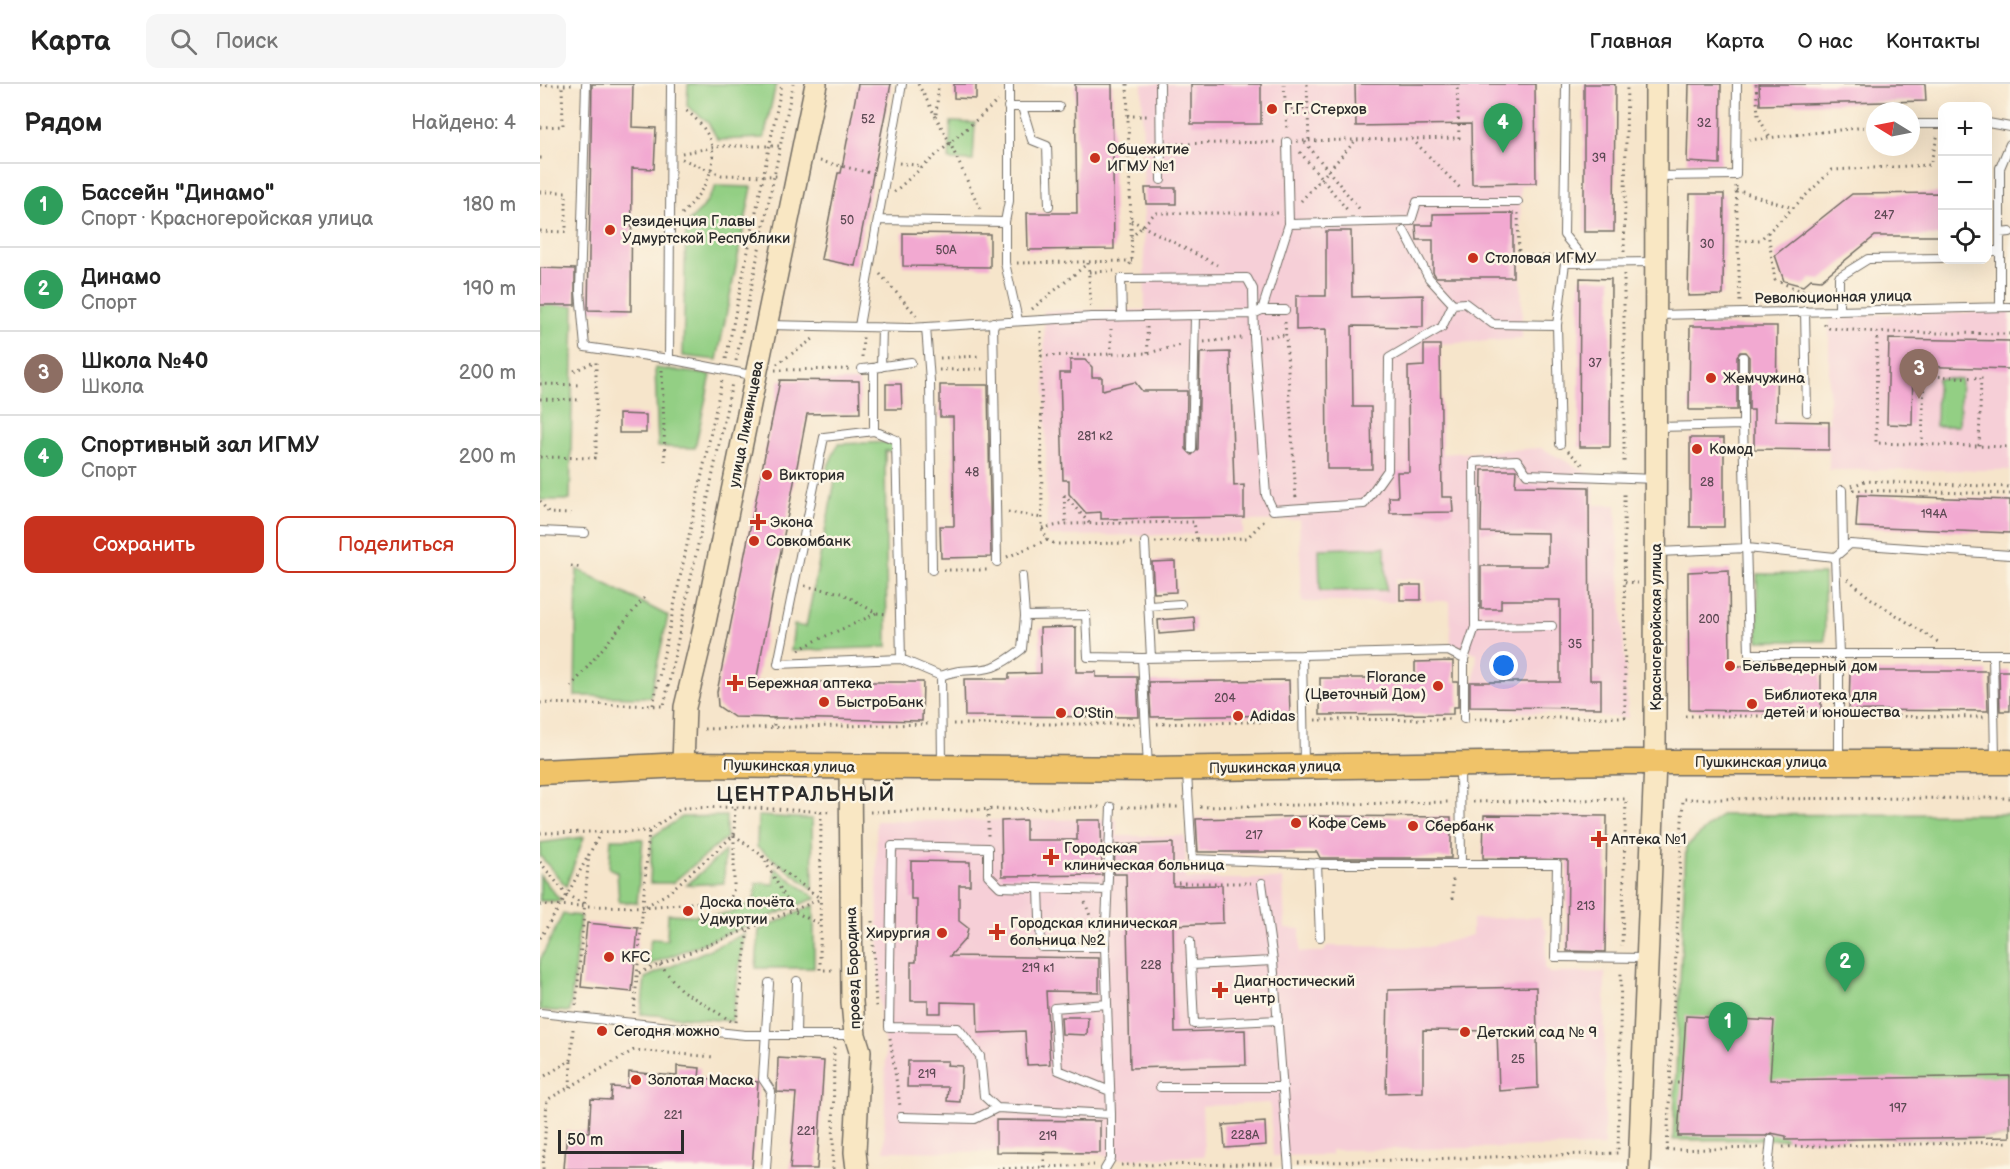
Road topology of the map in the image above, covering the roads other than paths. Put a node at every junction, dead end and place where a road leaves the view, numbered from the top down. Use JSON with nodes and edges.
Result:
{"nodes":[{"id":1,"x":586,"y":84,"type":"edge"},
{"id":2,"x":671,"y":84,"type":"edge"},
{"id":3,"x":816,"y":84,"type":"edge"},
{"id":4,"x":902,"y":84,"type":"edge"},
{"id":5,"x":1160,"y":84,"type":"edge"},
{"id":6,"x":1566,"y":84,"type":"edge"},
{"id":7,"x":1656,"y":84,"type":"edge"},
{"id":8,"x":1737,"y":84,"type":"edge"},
{"id":9,"x":1009,"y":88,"type":"edge"},
{"id":10,"x":1008,"y":107,"type":"junction"},
{"id":11,"x":1022,"y":107,"type":"junction"},
{"id":12,"x":1059,"y":107,"type":"dead end"},
{"id":13,"x":1920,"y":124,"type":"edge"},
{"id":14,"x":1938,"y":124,"type":"edge"},
{"id":15,"x":1992,"y":124,"type":"edge"},
{"id":16,"x":2010,"y":127,"type":"edge"},
{"id":17,"x":1287,"y":142,"type":"road end"},
{"id":18,"x":2010,"y":144,"type":"edge"},
{"id":19,"x":1658,"y":176,"type":"junction"},
{"id":20,"x":1161,"y":180,"type":"dead end"},
{"id":21,"x":1518,"y":202,"type":"road end"},
{"id":22,"x":1049,"y":206,"type":"dead end"},
{"id":23,"x":878,"y":220,"type":"junction"},
{"id":24,"x":1005,"y":222,"type":"junction"},
{"id":25,"x":1289,"y":224,"type":"junction"},
{"id":26,"x":1404,"y":226,"type":"junction"},
{"id":27,"x":2010,"y":232,"type":"edge"},
{"id":28,"x":2000,"y":233,"type":"junction"},
{"id":29,"x":1992,"y":251,"type":"edge"},
{"id":30,"x":2000,"y":251,"type":"junction"},
{"id":31,"x":1938,"y":258,"type":"edge"},
{"id":32,"x":1657,"y":262,"type":"junction"},
{"id":33,"x":1587,"y":263,"type":"junction"},
{"id":34,"x":1453,"y":304,"type":"junction"},
{"id":35,"x":2000,"y":307,"type":"junction"},
{"id":36,"x":2010,"y":307,"type":"edge"},
{"id":37,"x":1262,"y":310,"type":"junction"},
{"id":38,"x":1285,"y":310,"type":"road end"},
{"id":39,"x":1839,"y":310,"type":"junction"},
{"id":40,"x":1809,"y":311,"type":"junction"},
{"id":41,"x":1253,"y":314,"type":"junction"},
{"id":42,"x":1657,"y":315,"type":"junction"},
{"id":43,"x":1122,"y":316,"type":"junction"},
{"id":44,"x":1195,"y":316,"type":"junction"},
{"id":45,"x":1018,"y":320,"type":"junction"},
{"id":46,"x":993,"y":322,"type":"junction"},
{"id":47,"x":766,"y":325,"type":"junction"},
{"id":48,"x":1557,"y":325,"type":"junction"},
{"id":49,"x":861,"y":326,"type":"junction"},
{"id":50,"x":882,"y":327,"type":"junction"},
{"id":51,"x":926,"y":327,"type":"junction"},
{"id":52,"x":1743,"y":357,"type":"dead end"},
{"id":53,"x":669,"y":359,"type":"junction"},
{"id":54,"x":911,"y":362,"type":"dead end"},
{"id":55,"x":880,"y":367,"type":"junction"},
{"id":56,"x":862,"y":369,"type":"road end"},
{"id":57,"x":766,"y":373,"type":"junction"},
{"id":58,"x":1807,"y":412,"type":"dead end"},
{"id":59,"x":1743,"y":425,"type":"junction"},
{"id":60,"x":1656,"y":427,"type":"junction"},
{"id":61,"x":874,"y":431,"type":"junction"},
{"id":62,"x":1560,"y":444,"type":"road end"},
{"id":63,"x":1192,"y":449,"type":"dead end"},
{"id":64,"x":1656,"y":479,"type":"junction"},
{"id":65,"x":1842,"y":490,"type":"road end"},
{"id":66,"x":540,"y":531,"type":"edge"},
{"id":67,"x":585,"y":533,"type":"dead end"},
{"id":68,"x":1145,"y":542,"type":"road end"},
{"id":69,"x":1747,"y":549,"type":"junction"},
{"id":70,"x":1843,"y":549,"type":"junction"},
{"id":71,"x":1656,"y":552,"type":"junction"},
{"id":72,"x":2010,"y":555,"type":"edge"},
{"id":73,"x":1835,"y":557,"type":"junction"},
{"id":74,"x":998,"y":562,"type":"road end"},
{"id":75,"x":932,"y":570,"type":"road end"},
{"id":76,"x":1022,"y":576,"type":"dead end"},
{"id":77,"x":1181,"y":604,"type":"dead end"},
{"id":78,"x":1149,"y":606,"type":"junction"},
{"id":79,"x":1025,"y":616,"type":"junction"},
{"id":80,"x":1552,"y":626,"type":"dead end"},
{"id":81,"x":1475,"y":627,"type":"junction"},
{"id":82,"x":1839,"y":654,"type":"junction"},
{"id":83,"x":1993,"y":654,"type":"junction"},
{"id":84,"x":2010,"y":654,"type":"edge"},
{"id":85,"x":1302,"y":655,"type":"junction"},
{"id":86,"x":1142,"y":658,"type":"junction"},
{"id":87,"x":1151,"y":658,"type":"junction"},
{"id":88,"x":901,"y":659,"type":"junction"},
{"id":89,"x":1464,"y":660,"type":"junction"},
{"id":90,"x":941,"y":676,"type":"junction"},
{"id":91,"x":1464,"y":719,"type":"road end"},
{"id":92,"x":1655,"y":762,"type":"junction"},
{"id":93,"x":1839,"y":762,"type":"junction"},
{"id":94,"x":2003,"y":762,"type":"edge"},
{"id":95,"x":683,"y":765,"type":"junction"},
{"id":96,"x":1460,"y":766,"type":"junction"},
{"id":97,"x":850,"y":767,"type":"junction"},
{"id":98,"x":942,"y":767,"type":"junction"},
{"id":99,"x":1305,"y":767,"type":"junction"},
{"id":100,"x":1187,"y":768,"type":"junction"},
{"id":101,"x":1148,"y":769,"type":"junction"},
{"id":102,"x":540,"y":772,"type":"edge"},
{"id":103,"x":1111,"y":807,"type":"road end"},
{"id":104,"x":1317,"y":863,"type":"junction"},
{"id":105,"x":1457,"y":864,"type":"junction"},
{"id":106,"x":1262,"y":883,"type":"road end"},
{"id":107,"x":1039,"y":888,"type":"junction"},
{"id":108,"x":1107,"y":890,"type":"junction"},
{"id":109,"x":1320,"y":936,"type":"dead end"},
{"id":110,"x":1190,"y":940,"type":"dead end"},
{"id":111,"x":1103,"y":947,"type":"junction"},
{"id":112,"x":1647,"y":958,"type":"junction"},
{"id":113,"x":1273,"y":961,"type":"junction"},
{"id":114,"x":1191,"y":965,"type":"junction"},
{"id":115,"x":797,"y":981,"type":"dead end"},
{"id":116,"x":769,"y":983,"type":"dead end"},
{"id":117,"x":1107,"y":1004,"type":"junction"},
{"id":118,"x":540,"y":1013,"type":"edge"},
{"id":119,"x":1278,"y":1020,"type":"junction"},
{"id":120,"x":845,"y":1034,"type":"junction"},
{"id":121,"x":766,"y":1035,"type":"junction"},
{"id":122,"x":796,"y":1035,"type":"junction"},
{"id":123,"x":1283,"y":1087,"type":"junction"},
{"id":124,"x":1160,"y":1088,"type":"dead end"},
{"id":125,"x":1110,"y":1090,"type":"junction"},
{"id":126,"x":997,"y":1108,"type":"junction"},
{"id":127,"x":1111,"y":1114,"type":"junction"},
{"id":128,"x":901,"y":1117,"type":"road end"},
{"id":129,"x":1771,"y":1143,"type":"road end"},
{"id":130,"x":1289,"y":1166,"type":"edge"},
{"id":131,"x":1105,"y":1167,"type":"edge"},
{"id":132,"x":766,"y":1169,"type":"edge"},
{"id":133,"x":857,"y":1169,"type":"edge"},
{"id":134,"x":1639,"y":1169,"type":"edge"},
{"id":135,"x":1768,"y":1169,"type":"edge"}],
"edges":[{"from":1,"to":53,"type":"lane"},
{"from":2,"to":53,"type":"lane"},
{"from":3,"to":47,"type":"street","name":"улица Лихвинцева"},
{"from":4,"to":23,"type":"lane"},
{"from":5,"to":20,"type":"lane"},
{"from":6,"to":33,"type":"lane"},
{"from":7,"to":19,"type":"street","name":"Красногеройская улица"},
{"from":8,"to":19,"type":"lane"},
{"from":9,"to":10,"type":"lane"},
{"from":10,"to":11,"type":"lane"},
{"from":10,"to":24,"type":"lane"},
{"from":11,"to":12,"type":"lane"},
{"from":11,"to":22,"type":"lane"},
{"from":13,"to":14,"type":"lane"},
{"from":15,"to":16,"type":"lane"},
{"from":17,"to":25,"type":"lane"},
{"from":18,"to":28,"type":"lane"},
{"from":19,"to":32,"type":"street","name":"Красногеройская улица"},
{"from":21,"to":26,"type":"lane"},
{"from":23,"to":24,"type":"lane"},
{"from":23,"to":49,"type":"lane"},
{"from":24,"to":45,"type":"lane"},
{"from":25,"to":26,"type":"lane"},
{"from":25,"to":37,"type":"lane"},
{"from":26,"to":34,"type":"lane"},
{"from":27,"to":28,"type":"lane"},
{"from":28,"to":30,"type":"lane"},
{"from":29,"to":30,"type":"lane"},
{"from":30,"to":35,"type":"lane"},
{"from":31,"to":39,"type":"lane"},
{"from":32,"to":33,"type":"lane"},
{"from":32,"to":42,"type":"street","name":"Красногеройская улица"},
{"from":33,"to":48,"type":"lane"},
{"from":34,"to":41,"type":"lane"},
{"from":34,"to":48,"type":"lane"},
{"from":35,"to":36,"type":"lane","name":"Революционная улица"},
{"from":35,"to":39,"type":"lane","name":"Революционная улица"},
{"from":37,"to":38,"type":"lane"},
{"from":37,"to":41,"type":"lane"},
{"from":39,"to":40,"type":"lane","name":"Революционная улица"},
{"from":40,"to":42,"type":"lane","name":"Революционная улица"},
{"from":40,"to":58,"type":"lane"},
{"from":41,"to":43,"type":"lane"},
{"from":41,"to":44,"type":"lane"},
{"from":42,"to":60,"type":"street","name":"Красногеройская улица"},
{"from":43,"to":44,"type":"lane"},
{"from":43,"to":45,"type":"lane"},
{"from":44,"to":63,"type":"lane"},
{"from":45,"to":46,"type":"lane"},
{"from":46,"to":51,"type":"lane"},
{"from":46,"to":74,"type":"lane"},
{"from":47,"to":49,"type":"lane"},
{"from":47,"to":57,"type":"street","name":"улица Лихвинцева"},
{"from":48,"to":62,"type":"lane"},
{"from":49,"to":50,"type":"lane"},
{"from":50,"to":51,"type":"lane"},
{"from":50,"to":55,"type":"lane"},
{"from":51,"to":75,"type":"lane"},
{"from":52,"to":59,"type":"lane"},
{"from":53,"to":57,"type":"lane"},
{"from":54,"to":55,"type":"lane"},
{"from":55,"to":56,"type":"lane"},
{"from":55,"to":61,"type":"lane"},
{"from":57,"to":95,"type":"street","name":"улица Лихвинцева"},
{"from":59,"to":60,"type":"lane"},
{"from":59,"to":69,"type":"lane"},
{"from":60,"to":64,"type":"street","name":"Красногеройская улица"},
{"from":61,"to":88,"type":"lane"},
{"from":61,"to":88,"type":"lane"},
{"from":64,"to":71,"type":"street","name":"Красногеройская улица"},
{"from":64,"to":81,"type":"lane"},
{"from":65,"to":70,"type":"lane"},
{"from":66,"to":67,"type":"lane"},
{"from":68,"to":78,"type":"lane"},
{"from":69,"to":71,"type":"lane"},
{"from":69,"to":73,"type":"lane"},
{"from":69,"to":82,"type":"lane"},
{"from":70,"to":72,"type":"lane"},
{"from":70,"to":73,"type":"lane"},
{"from":71,"to":92,"type":"street","name":"Красногеройская улица"},
{"from":73,"to":82,"type":"lane"},
{"from":76,"to":79,"type":"lane"},
{"from":77,"to":78,"type":"lane"},
{"from":78,"to":87,"type":"lane"},
{"from":79,"to":86,"type":"lane"},
{"from":79,"to":90,"type":"lane"},
{"from":80,"to":81,"type":"lane"},
{"from":81,"to":89,"type":"lane"},
{"from":82,"to":83,"type":"lane"},
{"from":82,"to":93,"type":"lane"},
{"from":83,"to":84,"type":"lane"},
{"from":83,"to":94,"type":"lane"},
{"from":85,"to":87,"type":"lane"},
{"from":85,"to":89,"type":"lane"},
{"from":85,"to":99,"type":"lane"},
{"from":86,"to":87,"type":"lane"},
{"from":86,"to":101,"type":"lane"},
{"from":88,"to":90,"type":"lane"},
{"from":89,"to":91,"type":"lane"},
{"from":90,"to":98,"type":"lane"},
{"from":92,"to":93,"type":"main road","name":"Пушкинская улица"},
{"from":92,"to":96,"type":"main road","name":"Пушкинская улица"},
{"from":92,"to":112,"type":"street","name":"Красногеройская улица"},
{"from":93,"to":94,"type":"main road","name":"Пушкинская улица"},
{"from":95,"to":97,"type":"main road","name":"Пушкинская улица"},
{"from":95,"to":102,"type":"main road","name":"Пушкинская улица"},
{"from":96,"to":99,"type":"main road","name":"Пушкинская улица"},
{"from":96,"to":105,"type":"lane"},
{"from":97,"to":98,"type":"main road","name":"Пушкинская улица"},
{"from":97,"to":120,"type":"street","name":"проезд Бородина"},
{"from":98,"to":101,"type":"main road","name":"Пушкинская улица"},
{"from":99,"to":100,"type":"main road","name":"Пушкинская улица"},
{"from":100,"to":101,"type":"main road","name":"Пушкинская улица"},
{"from":100,"to":104,"type":"lane"},
{"from":103,"to":108,"type":"lane"},
{"from":104,"to":105,"type":"lane"},
{"from":104,"to":109,"type":"lane"},
{"from":105,"to":112,"type":"lane"},
{"from":106,"to":113,"type":"lane"},
{"from":107,"to":108,"type":"lane"},
{"from":107,"to":111,"type":"lane"},
{"from":107,"to":126,"type":"lane"},
{"from":108,"to":111,"type":"lane"},
{"from":110,"to":114,"type":"lane"},
{"from":111,"to":117,"type":"lane"},
{"from":112,"to":134,"type":"street","name":"Красногеройская улица"},
{"from":113,"to":114,"type":"lane"},
{"from":113,"to":119,"type":"lane"},
{"from":114,"to":119,"type":"lane"},
{"from":115,"to":122,"type":"lane"},
{"from":116,"to":121,"type":"lane"},
{"from":117,"to":125,"type":"lane"},
{"from":117,"to":125,"type":"lane"},
{"from":118,"to":121,"type":"lane"},
{"from":119,"to":123,"type":"lane"},
{"from":120,"to":122,"type":"lane"},
{"from":120,"to":133,"type":"street","name":"проезд Бородина"},
{"from":121,"to":122,"type":"lane"},
{"from":121,"to":132,"type":"lane"},
{"from":123,"to":124,"type":"lane"},
{"from":123,"to":130,"type":"lane"},
{"from":125,"to":127,"type":"lane"},
{"from":126,"to":127,"type":"lane"},
{"from":126,"to":128,"type":"lane"},
{"from":127,"to":131,"type":"lane"},
{"from":129,"to":135,"type":"lane"}]}
